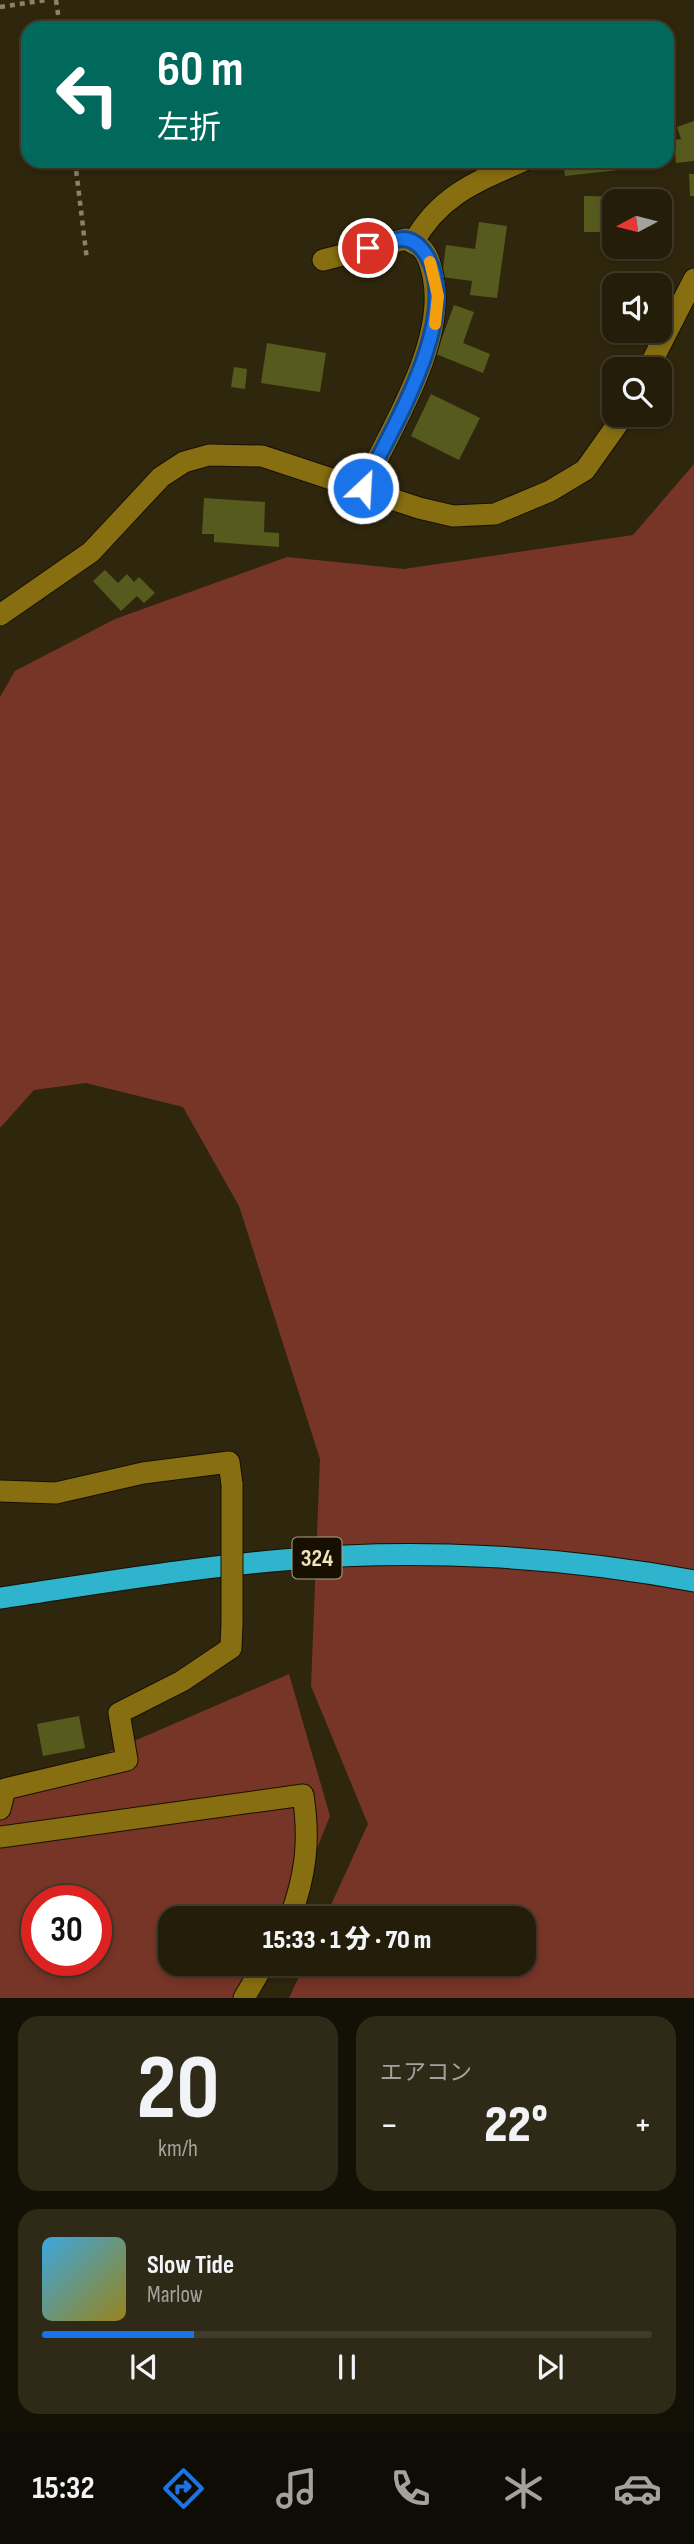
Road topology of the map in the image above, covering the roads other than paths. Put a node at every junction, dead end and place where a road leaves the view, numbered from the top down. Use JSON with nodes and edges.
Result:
{"nodes":[{"id":1,"x":507,"y":168,"type":"edge"},
{"id":2,"x":413,"y":243,"type":"junction"},
{"id":3,"x":323,"y":260,"type":"dead end"},
{"id":4,"x":694,"y":279,"type":"edge"},
{"id":5,"x":654,"y":357,"type":"edge"},
{"id":6,"x":615,"y":427,"type":"edge"},
{"id":7,"x":363,"y":488,"type":"junction"},
{"id":8,"x":0,"y":615,"type":"edge"},
{"id":9,"x":0,"y":1491,"type":"edge"},
{"id":10,"x":637,"y":1570,"type":"junction"},
{"id":11,"x":694,"y":1574,"type":"edge"},
{"id":12,"x":694,"y":1581,"type":"edge"},
{"id":13,"x":694,"y":1587,"type":"edge"},
{"id":14,"x":0,"y":1598,"type":"edge"},
{"id":15,"x":0,"y":1809,"type":"edge"},
{"id":16,"x":0,"y":1837,"type":"edge"},
{"id":17,"x":295,"y":1906,"type":"edge"},
{"id":18,"x":257,"y":1976,"type":"edge"},
{"id":19,"x":244,"y":1998,"type":"edge"}],
"edges":[{"from":1,"to":2,"type":"street"},
{"from":2,"to":3,"type":"street"},
{"from":2,"to":7,"type":"street"},
{"from":4,"to":5,"type":"street"},
{"from":6,"to":7,"type":"street"},
{"from":7,"to":8,"type":"street"},
{"from":9,"to":15,"type":"street","bridge":true},
{"from":10,"to":11,"type":"highway","number":"324"},
{"from":10,"to":12,"type":"highway","number":"324"},
{"from":10,"to":13,"type":"highway","number":"324"},
{"from":10,"to":14,"type":"highway","number":"324"},
{"from":16,"to":17,"type":"street"},
{"from":18,"to":19,"type":"street"}]}
